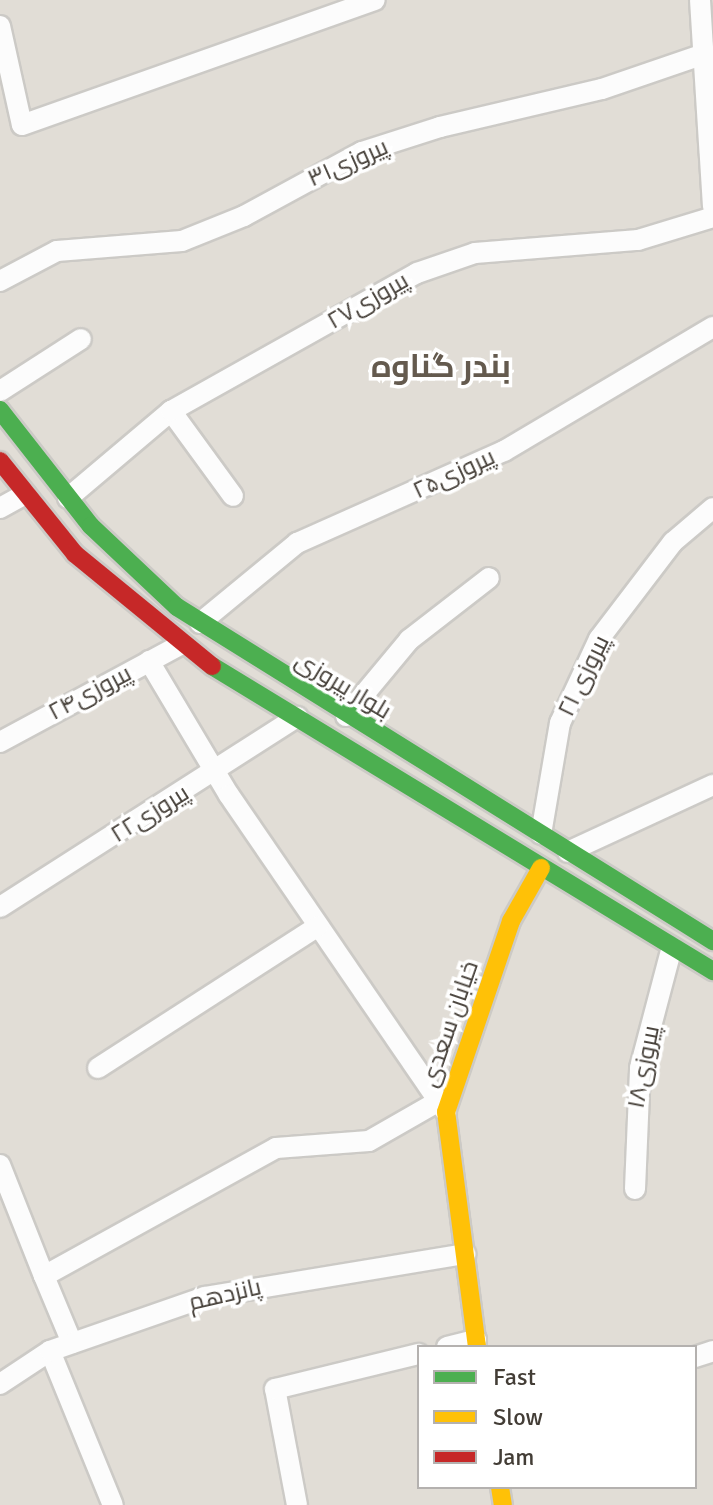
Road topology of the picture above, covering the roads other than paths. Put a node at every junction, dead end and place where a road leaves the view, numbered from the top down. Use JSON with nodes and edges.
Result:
{"nodes":[{"id":1,"x":375,"y":0,"type":"edge"},
{"id":2,"x":700,"y":0,"type":"edge"},
{"id":3,"x":0,"y":26,"type":"edge"},
{"id":4,"x":704,"y":54,"type":"junction"},
{"id":5,"x":3,"y":61,"type":"edge"},
{"id":6,"x":713,"y":207,"type":"edge"},
{"id":7,"x":713,"y":217,"type":"edge"},
{"id":8,"x":0,"y":281,"type":"edge"},
{"id":9,"x":713,"y":327,"type":"edge"},
{"id":10,"x":81,"y":339,"type":"dead end"},
{"id":11,"x":0,"y":391,"type":"edge"},
{"id":12,"x":0,"y":410,"type":"edge"},
{"id":13,"x":171,"y":411,"type":"junction"},
{"id":14,"x":0,"y":461,"type":"edge"},
{"id":15,"x":25,"y":494,"type":"junction"},
{"id":16,"x":233,"y":496,"type":"dead end"},
{"id":17,"x":68,"y":498,"type":"junction"},
{"id":18,"x":0,"y":508,"type":"edge"},
{"id":19,"x":713,"y":508,"type":"edge"},
{"id":20,"x":489,"y":578,"type":"dead end"},
{"id":21,"x":200,"y":623,"type":"junction"},
{"id":22,"x":180,"y":645,"type":"junction"},
{"id":23,"x":149,"y":661,"type":"junction"},
{"id":24,"x":346,"y":716,"type":"junction"},
{"id":25,"x":297,"y":717,"type":"junction"},
{"id":26,"x":0,"y":742,"type":"edge"},
{"id":27,"x":216,"y":773,"type":"junction"},
{"id":28,"x":713,"y":785,"type":"edge"},
{"id":29,"x":541,"y":834,"type":"junction"},
{"id":30,"x":568,"y":852,"type":"junction"},
{"id":31,"x":541,"y":868,"type":"junction"},
{"id":32,"x":645,"y":896,"type":"junction"},
{"id":33,"x":0,"y":907,"type":"edge"},
{"id":34,"x":629,"y":921,"type":"junction"},
{"id":35,"x":318,"y":926,"type":"junction"},
{"id":36,"x":713,"y":941,"type":"edge"},
{"id":37,"x":672,"y":947,"type":"junction"},
{"id":38,"x":713,"y":971,"type":"edge"},
{"id":39,"x":98,"y":1068,"type":"dead end"},
{"id":40,"x":442,"y":1107,"type":"junction"},
{"id":41,"x":0,"y":1165,"type":"edge"},
{"id":42,"x":635,"y":1189,"type":"dead end"},
{"id":43,"x":465,"y":1254,"type":"junction"},
{"id":44,"x":44,"y":1276,"type":"junction"},
{"id":45,"x":72,"y":1343,"type":"junction"},
{"id":46,"x":477,"y":1343,"type":"edge"},
{"id":47,"x":50,"y":1351,"type":"junction"},
{"id":48,"x":417,"y":1354,"type":"edge"},
{"id":49,"x":0,"y":1384,"type":"edge"},
{"id":50,"x":113,"y":1505,"type":"edge"},
{"id":51,"x":297,"y":1505,"type":"edge"}],
"edges":[{"from":1,"to":5,"type":"street"},
{"from":2,"to":4,"type":"street"},
{"from":3,"to":5,"type":"street"},
{"from":4,"to":6,"type":"street"},
{"from":4,"to":8,"type":"street","name":"پیروزی۳۱"},
{"from":7,"to":13,"type":"street","name":"پیروزی۲۷"},
{"from":9,"to":21,"type":"street","name":"پیروزی۲۵"},
{"from":10,"to":11,"type":"street"},
{"from":12,"to":17,"type":"street","name":"بلوار پیروزی"},
{"from":13,"to":16,"type":"street"},
{"from":13,"to":17,"type":"street","name":"پیروزی۲۷"},
{"from":14,"to":15,"type":"street","name":"بلوار پیروزی"},
{"from":15,"to":18,"type":"street"},
{"from":15,"to":22,"type":"street","name":"بلوار پیروزی"},
{"from":17,"to":21,"type":"street","name":"بلوار پیروزی"},
{"from":19,"to":29,"type":"street","name":"پیروزی ۲۱"},
{"from":20,"to":24,"type":"street"},
{"from":21,"to":24,"type":"street","name":"بلوار پیروزی"},
{"from":22,"to":23,"type":"street","name":"پیروزی۲۴"},
{"from":22,"to":25,"type":"street","name":"بلوار پیروزی"},
{"from":23,"to":26,"type":"street","name":"پیروزی۲۴"},
{"from":23,"to":27,"type":"street"},
{"from":24,"to":29,"type":"street","name":"بلوار پیروزی"},
{"from":25,"to":27,"type":"street","name":"پیروزی۲۲"},
{"from":25,"to":31,"type":"street","name":"بلوار پیروزی"},
{"from":27,"to":33,"type":"street","name":"پیروزی۲۲"},
{"from":27,"to":35,"type":"street"},
{"from":28,"to":30,"type":"street"},
{"from":29,"to":30,"type":"street","name":"بلوار پیروزی"},
{"from":30,"to":32,"type":"street","name":"بلوار پیروزی"},
{"from":31,"to":34,"type":"street","name":"بلوار پیروزی"},
{"from":31,"to":40,"type":"street","name":"خیابان سعدی"},
{"from":32,"to":34,"type":"street"},
{"from":32,"to":36,"type":"street","name":"بلوار پیروزی"},
{"from":34,"to":37,"type":"street","name":"بلوار پیروزی"},
{"from":35,"to":39,"type":"street"},
{"from":35,"to":40,"type":"street"},
{"from":37,"to":38,"type":"street","name":"بلوار پیروزی"},
{"from":37,"to":42,"type":"street","name":"پیروزی۱۸"},
{"from":40,"to":43,"type":"street","name":"خیابان سعدی"},
{"from":40,"to":44,"type":"street"},
{"from":41,"to":44,"type":"street"},
{"from":43,"to":45,"type":"street","name":"پانزدهم"},
{"from":43,"to":46,"type":"street","name":"خیابان سعدی"},
{"from":44,"to":45,"type":"street"},
{"from":45,"to":47,"type":"street","name":"پانزدهم"},
{"from":47,"to":49,"type":"street","name":"پانزدهم"},
{"from":47,"to":50,"type":"street"},
{"from":48,"to":51,"type":"street"}]}
